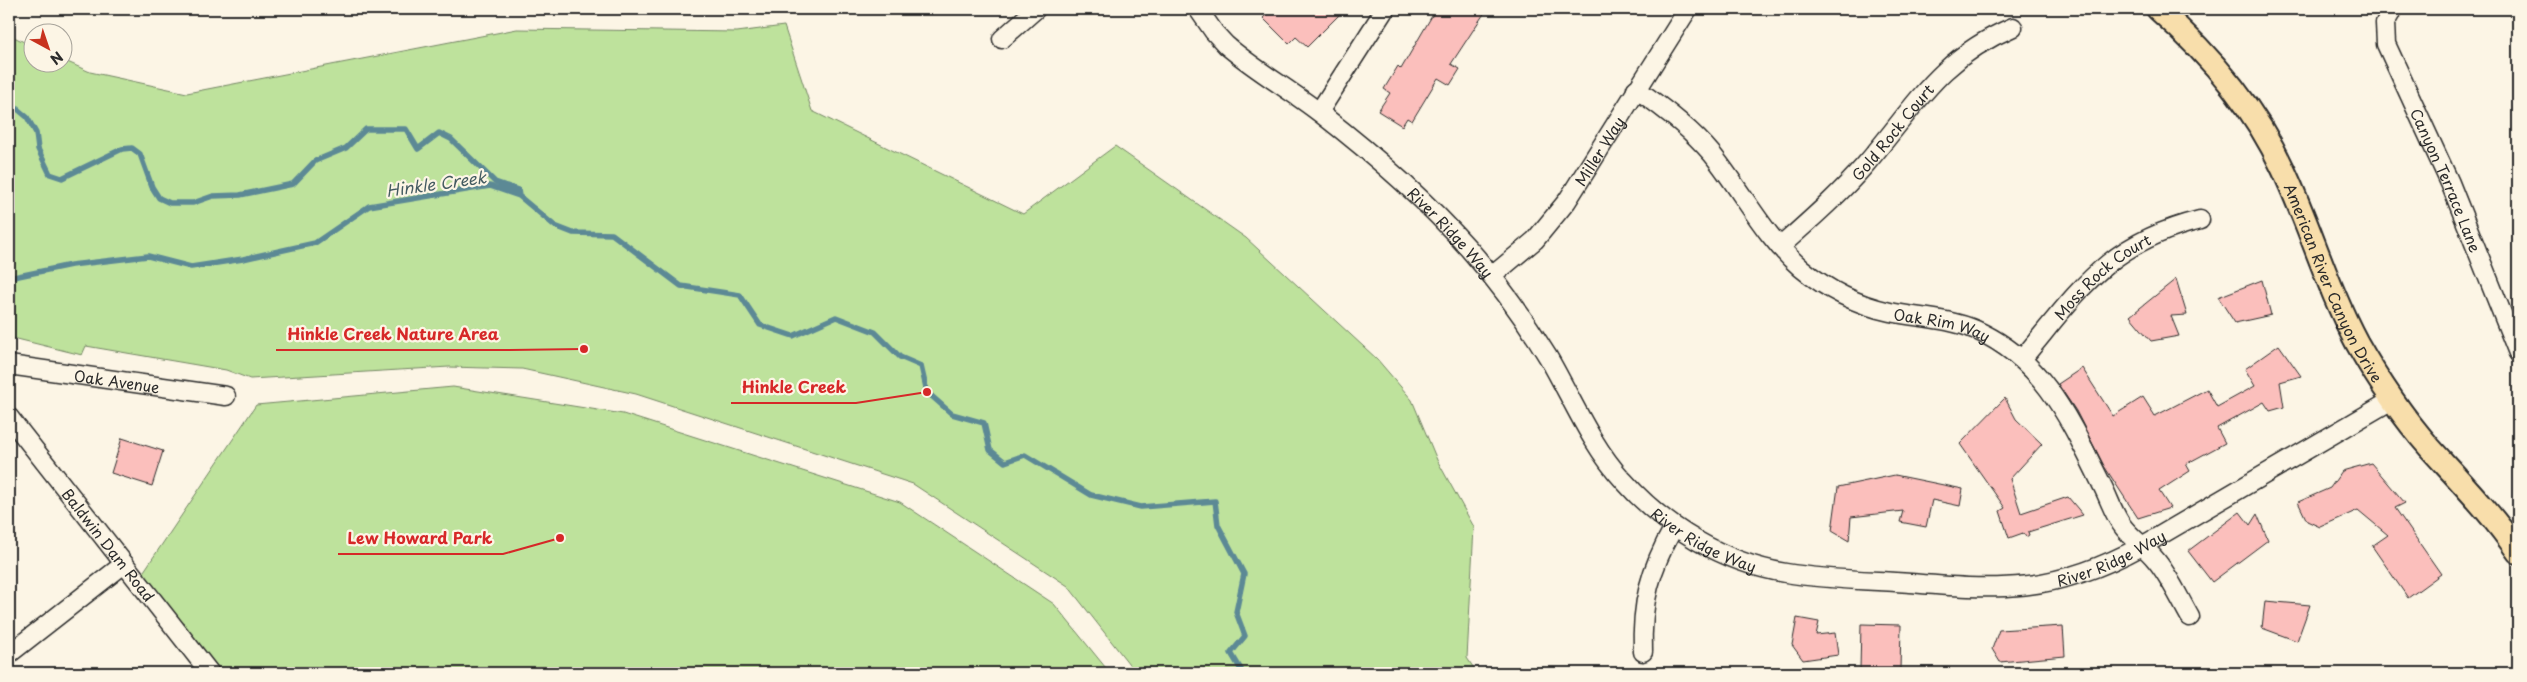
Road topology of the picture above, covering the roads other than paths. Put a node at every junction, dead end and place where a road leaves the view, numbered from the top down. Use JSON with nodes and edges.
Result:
{"nodes":[{"id":1,"x":1036,"y":9,"type":"edge"},
{"id":2,"x":1198,"y":9,"type":"edge"},
{"id":3,"x":1385,"y":9,"type":"edge"},
{"id":4,"x":1688,"y":9,"type":"edge"},
{"id":5,"x":2158,"y":9,"type":"edge"},
{"id":6,"x":2393,"y":9,"type":"edge"},
{"id":7,"x":2012,"y":27,"type":"dead end"},
{"id":8,"x":1002,"y":39,"type":"dead end"},
{"id":9,"x":1636,"y":89,"type":"junction"},
{"id":10,"x":1319,"y":112,"type":"junction"},
{"id":11,"x":2200,"y":220,"type":"dead end"},
{"id":12,"x":1780,"y":247,"type":"junction"},
{"id":13,"x":1492,"y":276,"type":"junction"},
{"id":14,"x":2518,"y":353,"type":"edge"},
{"id":15,"x":2022,"y":359,"type":"junction"},
{"id":16,"x":9,"y":366,"type":"edge"},
{"id":17,"x":226,"y":396,"type":"dead end"},
{"id":18,"x":2392,"y":400,"type":"junction"},
{"id":19,"x":9,"y":417,"type":"edge"},
{"id":20,"x":1674,"y":527,"type":"junction"},
{"id":21,"x":2142,"y":546,"type":"junction"},
{"id":22,"x":2518,"y":552,"type":"edge"},
{"id":23,"x":124,"y":564,"type":"junction"},
{"id":24,"x":2190,"y":617,"type":"dead end"},
{"id":25,"x":1643,"y":652,"type":"dead end"},
{"id":26,"x":9,"y":654,"type":"edge"},
{"id":27,"x":210,"y":673,"type":"edge"}],
"edges":[{"from":1,"to":8,"type":"street"},
{"from":2,"to":10,"type":"street","name":"River Ridge Way"},
{"from":3,"to":10,"type":"street"},
{"from":4,"to":9,"type":"street","name":"Miller Way"},
{"from":5,"to":18,"type":"main road","name":"American River Canyon Drive"},
{"from":6,"to":14,"type":"street","name":"Canyon Terrace Lane"},
{"from":7,"to":12,"type":"street","name":"Gold Rock Court"},
{"from":9,"to":12,"type":"street","name":"Oak Rim Way"},
{"from":9,"to":13,"type":"street","name":"Miller Way"},
{"from":10,"to":13,"type":"street","name":"River Ridge Way"},
{"from":11,"to":15,"type":"street","name":"Moss Rock Court"},
{"from":12,"to":15,"type":"street","name":"Oak Rim Way"},
{"from":13,"to":20,"type":"street","name":"River Ridge Way"},
{"from":15,"to":21,"type":"street","name":"Oak Rim Way"},
{"from":16,"to":17,"type":"street","name":"Oak Avenue"},
{"from":18,"to":21,"type":"street","name":"River Ridge Way"},
{"from":18,"to":22,"type":"main road","name":"American River Canyon Drive"},
{"from":19,"to":23,"type":"street","name":"Baldwin Dam Road"},
{"from":20,"to":21,"type":"street","name":"River Ridge Way"},
{"from":20,"to":25,"type":"street"},
{"from":21,"to":24,"type":"street","name":"Oak Rim Way"},
{"from":23,"to":26,"type":"street"},
{"from":23,"to":27,"type":"street","name":"Baldwin Dam Road"}]}
